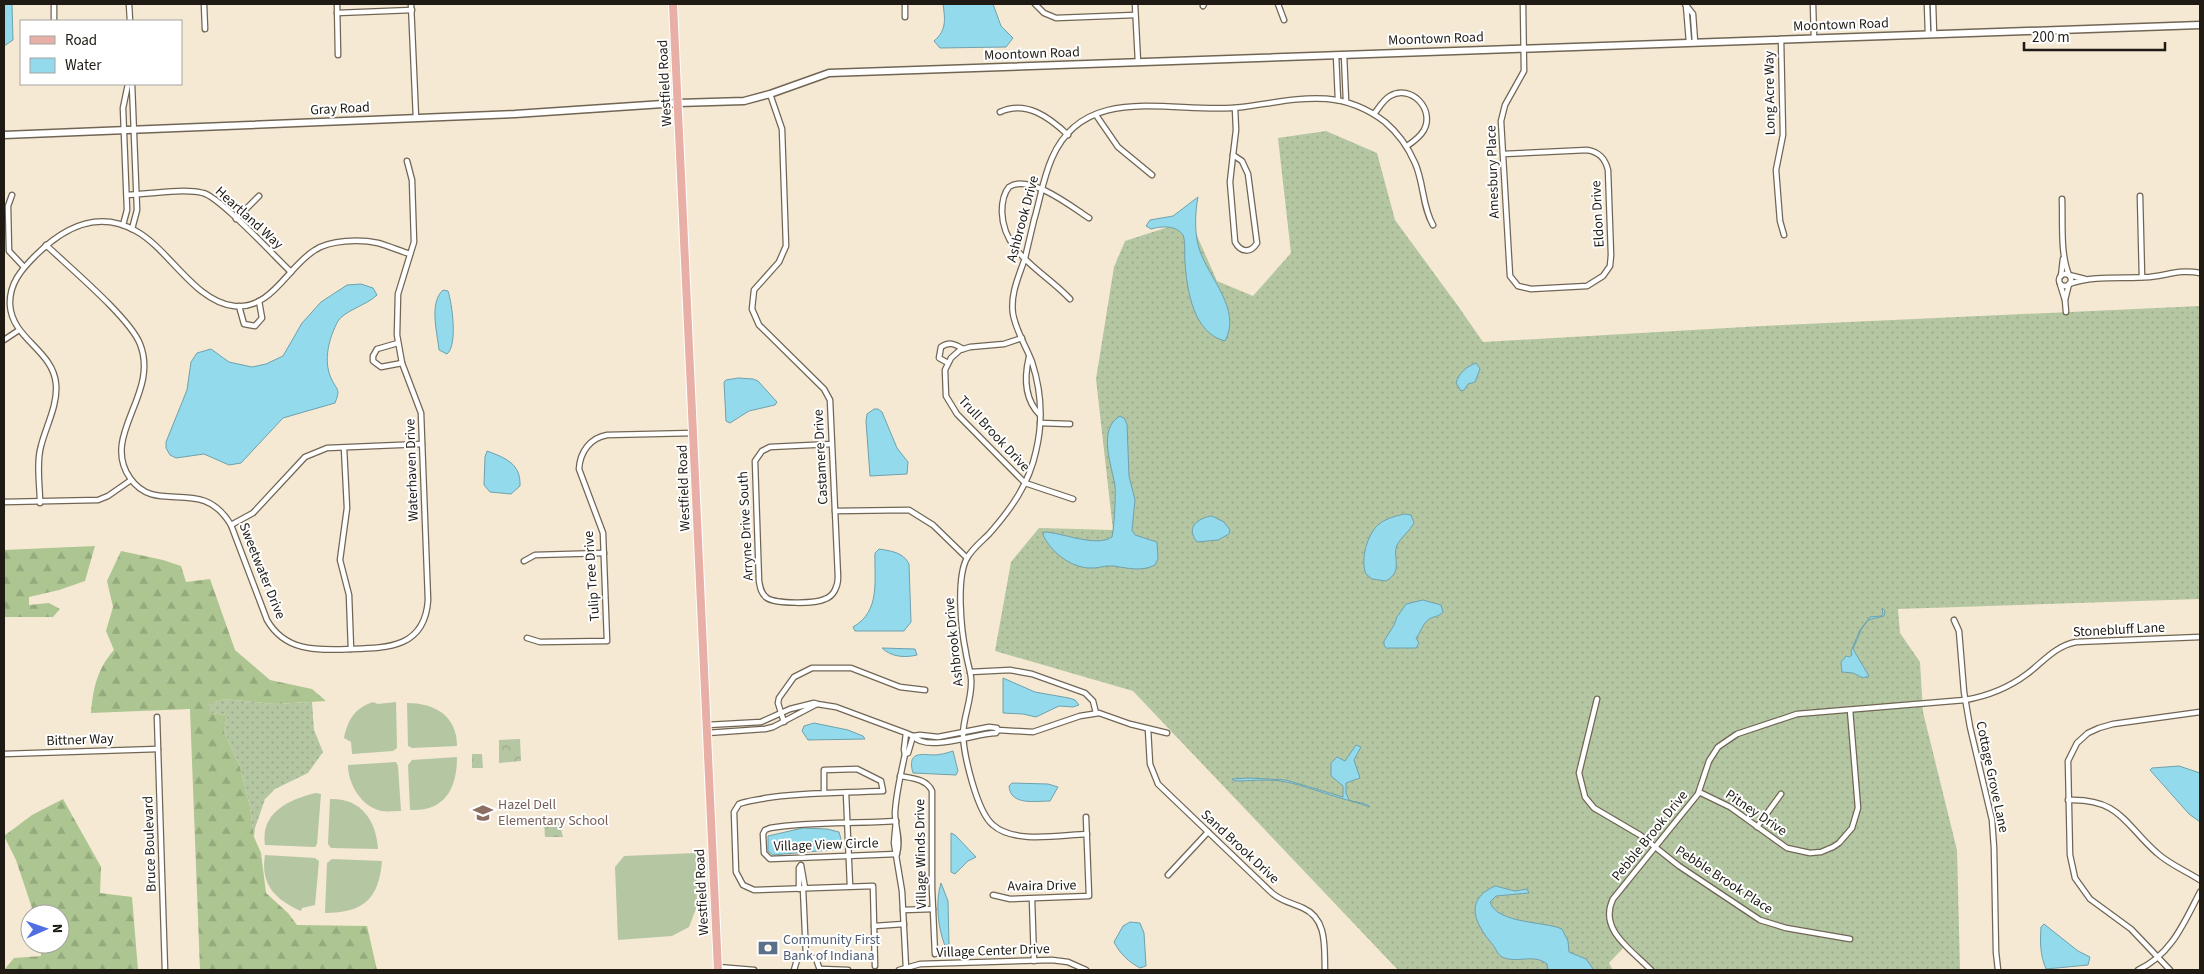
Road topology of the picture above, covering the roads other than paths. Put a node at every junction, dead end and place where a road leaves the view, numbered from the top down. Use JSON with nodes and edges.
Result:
{"nodes":[{"id":1,"x":54,"y":4,"type":"edge"},
{"id":2,"x":129,"y":4,"type":"edge"},
{"id":3,"x":204,"y":4,"type":"edge"},
{"id":4,"x":336,"y":4,"type":"edge"},
{"id":5,"x":412,"y":4,"type":"edge"},
{"id":6,"x":673,"y":4,"type":"edge"},
{"id":7,"x":905,"y":4,"type":"edge"},
{"id":8,"x":1035,"y":4,"type":"edge"},
{"id":9,"x":1135,"y":4,"type":"edge"},
{"id":10,"x":1278,"y":4,"type":"edge"},
{"id":11,"x":1523,"y":4,"type":"edge"},
{"id":12,"x":1686,"y":4,"type":"edge"},
{"id":13,"x":1813,"y":4,"type":"edge"},
{"id":14,"x":1927,"y":4,"type":"edge"},
{"id":15,"x":1933,"y":4,"type":"edge"},
{"id":16,"x":412,"y":10,"type":"junction"},
{"id":17,"x":337,"y":13,"type":"junction"},
{"id":18,"x":1135,"y":15,"type":"junction"},
{"id":19,"x":905,"y":17,"type":"dead end"},
{"id":20,"x":54,"y":20,"type":"edge"},
{"id":21,"x":130,"y":20,"type":"edge"},
{"id":22,"x":1284,"y":20,"type":"dead end"},
{"id":23,"x":2200,"y":26,"type":"edge"},
{"id":24,"x":205,"y":29,"type":"dead end"},
{"id":25,"x":1931,"y":34,"type":"junction"},
{"id":26,"x":1814,"y":38,"type":"junction"},
{"id":27,"x":1781,"y":39,"type":"junction"},
{"id":28,"x":1692,"y":42,"type":"junction"},
{"id":29,"x":1525,"y":48,"type":"junction"},
{"id":30,"x":1336,"y":55,"type":"junction"},
{"id":31,"x":1344,"y":55,"type":"junction"},
{"id":32,"x":338,"y":56,"type":"dead end"},
{"id":33,"x":1138,"y":62,"type":"junction"},
{"id":34,"x":130,"y":85,"type":"edge"},
{"id":35,"x":130,"y":85,"type":"edge"},
{"id":36,"x":770,"y":94,"type":"junction"},
{"id":37,"x":1338,"y":100,"type":"junction"},
{"id":38,"x":1346,"y":101,"type":"junction"},
{"id":39,"x":678,"y":103,"type":"junction"},
{"id":40,"x":1235,"y":108,"type":"junction"},
{"id":41,"x":1000,"y":112,"type":"dead end"},
{"id":42,"x":1374,"y":114,"type":"junction"},
{"id":43,"x":1096,"y":115,"type":"junction"},
{"id":44,"x":416,"y":118,"type":"junction"},
{"id":45,"x":124,"y":130,"type":"junction"},
{"id":46,"x":133,"y":130,"type":"junction"},
{"id":47,"x":4,"y":135,"type":"edge"},
{"id":48,"x":1068,"y":135,"type":"junction"},
{"id":49,"x":1407,"y":146,"type":"junction"},
{"id":50,"x":1503,"y":154,"type":"junction"},
{"id":51,"x":1233,"y":156,"type":"junction"},
{"id":52,"x":407,"y":161,"type":"dead end"},
{"id":53,"x":1152,"y":175,"type":"dead end"},
{"id":54,"x":1042,"y":190,"type":"junction"},
{"id":55,"x":136,"y":194,"type":"junction"},
{"id":56,"x":12,"y":195,"type":"dead end"},
{"id":57,"x":126,"y":195,"type":"junction"},
{"id":58,"x":259,"y":196,"type":"dead end"},
{"id":59,"x":2140,"y":196,"type":"dead end"},
{"id":60,"x":2062,"y":199,"type":"dead end"},
{"id":61,"x":236,"y":218,"type":"junction"},
{"id":62,"x":1089,"y":218,"type":"dead end"},
{"id":63,"x":123,"y":225,"type":"junction"},
{"id":64,"x":1433,"y":225,"type":"dead end"},
{"id":65,"x":132,"y":229,"type":"junction"},
{"id":66,"x":1784,"y":235,"type":"dead end"},
{"id":67,"x":46,"y":245,"type":"junction"},
{"id":68,"x":410,"y":254,"type":"junction"},
{"id":69,"x":1025,"y":258,"type":"junction"},
{"id":70,"x":2064,"y":258,"type":"junction"},
{"id":71,"x":24,"y":268,"type":"junction"},
{"id":72,"x":291,"y":272,"type":"junction"},
{"id":73,"x":2200,"y":273,"type":"edge"},
{"id":74,"x":2061,"y":276,"type":"junction"},
{"id":75,"x":2069,"y":276,"type":"junction"},
{"id":76,"x":2142,"y":277,"type":"junction"},
{"id":77,"x":2085,"y":279,"type":"junction"},
{"id":78,"x":1514,"y":283,"type":"joint"},
{"id":79,"x":2060,"y":284,"type":"junction"},
{"id":80,"x":2069,"y":284,"type":"junction"},
{"id":81,"x":1070,"y":299,"type":"dead end"},
{"id":82,"x":2065,"y":300,"type":"junction"},
{"id":83,"x":259,"y":301,"type":"junction"},
{"id":84,"x":239,"y":306,"type":"junction"},
{"id":85,"x":2066,"y":312,"type":"dead end"},
{"id":86,"x":19,"y":330,"type":"junction"},
{"id":87,"x":1022,"y":338,"type":"junction"},
{"id":88,"x":4,"y":340,"type":"edge"},
{"id":89,"x":398,"y":343,"type":"junction"},
{"id":90,"x":962,"y":349,"type":"junction"},
{"id":91,"x":1029,"y":356,"type":"junction"},
{"id":92,"x":402,"y":363,"type":"junction"},
{"id":93,"x":948,"y":364,"type":"junction"},
{"id":94,"x":1040,"y":415,"type":"junction"},
{"id":95,"x":1040,"y":423,"type":"junction"},
{"id":96,"x":1070,"y":424,"type":"dead end"},
{"id":97,"x":694,"y":432,"type":"junction"},
{"id":98,"x":422,"y":444,"type":"junction"},
{"id":99,"x":832,"y":444,"type":"junction"},
{"id":100,"x":344,"y":448,"type":"junction"},
{"id":101,"x":131,"y":480,"type":"junction"},
{"id":102,"x":1025,"y":483,"type":"junction"},
{"id":103,"x":1073,"y":499,"type":"dead end"},
{"id":104,"x":4,"y":502,"type":"edge"},
{"id":105,"x":40,"y":503,"type":"junction"},
{"id":106,"x":835,"y":512,"type":"junction"},
{"id":107,"x":231,"y":525,"type":"junction"},
{"id":108,"x":604,"y":553,"type":"junction"},
{"id":109,"x":968,"y":558,"type":"junction"},
{"id":110,"x":524,"y":561,"type":"dead end"},
{"id":111,"x":834,"y":592,"type":"joint"},
{"id":112,"x":1954,"y":620,"type":"dead end"},
{"id":113,"x":416,"y":633,"type":"joint"},
{"id":114,"x":2200,"y":637,"type":"edge"},
{"id":115,"x":527,"y":638,"type":"dead end"},
{"id":116,"x":351,"y":649,"type":"junction"},
{"id":117,"x":970,"y":672,"type":"junction"},
{"id":118,"x":925,"y":690,"type":"dead end"},
{"id":119,"x":1597,"y":699,"type":"dead end"},
{"id":120,"x":1965,"y":700,"type":"junction"},
{"id":121,"x":817,"y":704,"type":"junction"},
{"id":122,"x":1850,"y":710,"type":"junction"},
{"id":123,"x":2200,"y":712,"type":"edge"},
{"id":124,"x":1096,"y":713,"type":"junction"},
{"id":125,"x":780,"y":714,"type":"junction"},
{"id":126,"x":157,"y":717,"type":"dead end"},
{"id":127,"x":784,"y":722,"type":"junction"},
{"id":128,"x":707,"y":729,"type":"junction"},
{"id":129,"x":1148,"y":729,"type":"junction"},
{"id":130,"x":998,"y":730,"type":"junction"},
{"id":131,"x":963,"y":732,"type":"junction"},
{"id":132,"x":906,"y":733,"type":"junction"},
{"id":133,"x":1167,"y":733,"type":"dead end"},
{"id":134,"x":913,"y":736,"type":"junction"},
{"id":135,"x":963,"y":738,"type":"junction"},
{"id":136,"x":158,"y":749,"type":"junction"},
{"id":137,"x":4,"y":754,"type":"edge"},
{"id":138,"x":905,"y":754,"type":"junction"},
{"id":139,"x":900,"y":776,"type":"junction"},
{"id":140,"x":1699,"y":792,"type":"junction"},
{"id":141,"x":824,"y":793,"type":"junction"},
{"id":142,"x":846,"y":793,"type":"junction"},
{"id":143,"x":1781,"y":794,"type":"dead end"},
{"id":144,"x":2068,"y":800,"type":"junction"},
{"id":145,"x":1086,"y":817,"type":"dead end"},
{"id":146,"x":896,"y":821,"type":"junction"},
{"id":147,"x":847,"y":824,"type":"junction"},
{"id":148,"x":1758,"y":827,"type":"junction"},
{"id":149,"x":1208,"y":832,"type":"junction"},
{"id":150,"x":1087,"y":834,"type":"junction"},
{"id":151,"x":1656,"y":848,"type":"junction"},
{"id":152,"x":897,"y":854,"type":"junction"},
{"id":153,"x":848,"y":856,"type":"junction"},
{"id":154,"x":801,"y":858,"type":"junction"},
{"id":155,"x":1168,"y":874,"type":"dead end"},
{"id":156,"x":2200,"y":880,"type":"edge"},
{"id":157,"x":850,"y":886,"type":"junction"},
{"id":158,"x":802,"y":889,"type":"junction"},
{"id":159,"x":2200,"y":892,"type":"edge"},
{"id":160,"x":993,"y":895,"type":"dead end"},
{"id":161,"x":1032,"y":898,"type":"junction"},
{"id":162,"x":933,"y":909,"type":"junction"},
{"id":163,"x":903,"y":910,"type":"junction"},
{"id":164,"x":904,"y":924,"type":"junction"},
{"id":165,"x":874,"y":926,"type":"junction"},
{"id":166,"x":1850,"y":939,"type":"dead end"},
{"id":167,"x":935,"y":954,"type":"dead end"},
{"id":168,"x":806,"y":955,"type":"junction"},
{"id":169,"x":2159,"y":958,"type":"junction"},
{"id":170,"x":1034,"y":961,"type":"junction"},
{"id":171,"x":875,"y":966,"type":"dead end"},
{"id":172,"x":906,"y":968,"type":"junction"},
{"id":173,"x":718,"y":969,"type":"edge"},
{"id":174,"x":165,"y":970,"type":"edge"},
{"id":175,"x":754,"y":970,"type":"edge"},
{"id":176,"x":793,"y":970,"type":"edge"},
{"id":177,"x":820,"y":970,"type":"edge"},
{"id":178,"x":848,"y":970,"type":"edge"},
{"id":179,"x":899,"y":970,"type":"edge"},
{"id":180,"x":1086,"y":970,"type":"edge"},
{"id":181,"x":1325,"y":970,"type":"edge"},
{"id":182,"x":1651,"y":970,"type":"edge"},
{"id":183,"x":1998,"y":970,"type":"edge"},
{"id":184,"x":2138,"y":970,"type":"edge"},
{"id":185,"x":2170,"y":970,"type":"edge"}],
"edges":[{"from":1,"to":20,"type":"street"},
{"from":2,"to":21,"type":"street"},
{"from":3,"to":24,"type":"street"},
{"from":4,"to":17,"type":"street"},
{"from":5,"to":16,"type":"street"},
{"from":6,"to":39,"type":"main road","name":"Westfield Road"},
{"from":7,"to":19,"type":"street"},
{"from":8,"to":18,"type":"street"},
{"from":9,"to":18,"type":"street"},
{"from":10,"to":22,"type":"street"},
{"from":11,"to":29,"type":"street","name":"Amesbury Place"},
{"from":12,"to":28,"type":"street"},
{"from":13,"to":26,"type":"street"},
{"from":14,"to":25,"type":"street"},
{"from":15,"to":25,"type":"street"},
{"from":16,"to":17,"type":"street"},
{"from":16,"to":44,"type":"street"},
{"from":17,"to":32,"type":"street"},
{"from":18,"to":33,"type":"street"},
{"from":23,"to":25,"type":"street","name":"Moontown Road"},
{"from":25,"to":26,"type":"street","name":"Moontown Road"},
{"from":26,"to":27,"type":"street","name":"Moontown Road"},
{"from":27,"to":28,"type":"street","name":"Moontown Road"},
{"from":27,"to":66,"type":"street","name":"Long Acre Way"},
{"from":28,"to":29,"type":"street","name":"Moontown Road"},
{"from":29,"to":31,"type":"street","name":"Moontown Road"},
{"from":29,"to":50,"type":"street","name":"Amesbury Place"},
{"from":30,"to":31,"type":"street","name":"Moontown Road"},
{"from":30,"to":33,"type":"street","name":"Moontown Road"},
{"from":30,"to":37,"type":"street"},
{"from":31,"to":38,"type":"street"},
{"from":33,"to":36,"type":"street","name":"Moontown Road"},
{"from":34,"to":45,"type":"street"},
{"from":35,"to":46,"type":"street"},
{"from":36,"to":39,"type":"street","name":"Moontown Road"},
{"from":36,"to":99,"type":"street","name":"Castamere Drive"},
{"from":37,"to":38,"type":"street","name":"Ashbrook Drive"},
{"from":37,"to":40,"type":"street","name":"Ashbrook Drive"},
{"from":38,"to":42,"type":"street","name":"Ashbrook Drive"},
{"from":39,"to":44,"type":"street","name":"Gray Road"},
{"from":39,"to":97,"type":"main road","name":"Westfield Road"},
{"from":40,"to":43,"type":"street","name":"Ashbrook Drive"},
{"from":40,"to":51,"type":"street"},
{"from":41,"to":48,"type":"street"},
{"from":42,"to":49,"type":"street","name":"Ashbrook Drive"},
{"from":42,"to":49,"type":"street"},
{"from":43,"to":48,"type":"street","name":"Ashbrook Drive"},
{"from":43,"to":53,"type":"street"},
{"from":44,"to":46,"type":"street","name":"Gray Road"},
{"from":45,"to":46,"type":"street","name":"Gray Road"},
{"from":45,"to":47,"type":"street","name":"Gray Road"},
{"from":45,"to":57,"type":"street"},
{"from":46,"to":55,"type":"street"},
{"from":48,"to":54,"type":"street","name":"Ashbrook Drive"},
{"from":49,"to":64,"type":"street","name":"Ashbrook Drive"},
{"from":50,"to":78,"type":"street","name":"Amesbury Place"},
{"from":50,"to":78,"type":"street","name":"Eldon Drive"},
{"from":51,"to":51,"type":"street"},
{"from":52,"to":68,"type":"street","name":"Waterhaven Drive"},
{"from":54,"to":62,"type":"street"},
{"from":54,"to":69,"type":"street","name":"Ashbrook Drive"},
{"from":54,"to":69,"type":"street"},
{"from":55,"to":57,"type":"street","name":"Heartland Way"},
{"from":55,"to":61,"type":"street","name":"Heartland Way"},
{"from":55,"to":65,"type":"street"},
{"from":56,"to":71,"type":"street"},
{"from":57,"to":63,"type":"street"},
{"from":58,"to":61,"type":"street"},
{"from":59,"to":76,"type":"street"},
{"from":60,"to":70,"type":"street"},
{"from":61,"to":72,"type":"street","name":"Heartland Way"},
{"from":63,"to":65,"type":"street"},
{"from":63,"to":67,"type":"street"},
{"from":65,"to":84,"type":"street"},
{"from":67,"to":71,"type":"street"},
{"from":67,"to":101,"type":"street"},
{"from":68,"to":72,"type":"street"},
{"from":68,"to":89,"type":"street","name":"Waterhaven Drive"},
{"from":69,"to":81,"type":"street"},
{"from":69,"to":87,"type":"street","name":"Ashbrook Drive"},
{"from":70,"to":74,"type":"street"},
{"from":70,"to":75,"type":"street"},
{"from":71,"to":86,"type":"street"},
{"from":72,"to":83,"type":"street"},
{"from":73,"to":76,"type":"street"},
{"from":74,"to":75,"type":"street"},
{"from":74,"to":79,"type":"street"},
{"from":75,"to":77,"type":"street"},
{"from":75,"to":80,"type":"street"},
{"from":76,"to":77,"type":"street"},
{"from":77,"to":80,"type":"street"},
{"from":79,"to":80,"type":"street"},
{"from":79,"to":82,"type":"street"},
{"from":80,"to":82,"type":"street"},
{"from":82,"to":85,"type":"street"},
{"from":83,"to":84,"type":"street"},
{"from":83,"to":84,"type":"street"},
{"from":86,"to":88,"type":"street"},
{"from":86,"to":105,"type":"street"},
{"from":87,"to":90,"type":"street"},
{"from":87,"to":91,"type":"street","name":"Ashbrook Drive"},
{"from":89,"to":92,"type":"street","name":"Waterhaven Drive"},
{"from":89,"to":92,"type":"street"},
{"from":90,"to":93,"type":"street"},
{"from":90,"to":93,"type":"street"},
{"from":91,"to":94,"type":"street","name":"Ashbrook Drive"},
{"from":91,"to":94,"type":"street"},
{"from":92,"to":98,"type":"street","name":"Waterhaven Drive"},
{"from":93,"to":102,"type":"street","name":"Trull Brook Drive"},
{"from":94,"to":95,"type":"street","name":"Ashbrook Drive"},
{"from":95,"to":96,"type":"street"},
{"from":95,"to":102,"type":"street","name":"Ashbrook Drive"},
{"from":97,"to":108,"type":"street","name":"Tulip Tree Drive"},
{"from":97,"to":128,"type":"main road","name":"Westfield Road"},
{"from":98,"to":100,"type":"street"},
{"from":98,"to":113,"type":"street","name":"Waterhaven Drive"},
{"from":99,"to":106,"type":"street","name":"Castamere Drive"},
{"from":99,"to":111,"type":"street","name":"Arryne Drive South"},
{"from":100,"to":107,"type":"street"},
{"from":100,"to":116,"type":"street"},
{"from":101,"to":105,"type":"street"},
{"from":101,"to":107,"type":"street","name":"Sweetwater Drive"},
{"from":102,"to":103,"type":"street"},
{"from":102,"to":109,"type":"street","name":"Ashbrook Drive"},
{"from":104,"to":105,"type":"street"},
{"from":106,"to":109,"type":"street"},
{"from":106,"to":111,"type":"street","name":"Castamere Drive"},
{"from":107,"to":116,"type":"street","name":"Sweetwater Drive"},
{"from":108,"to":110,"type":"street"},
{"from":108,"to":115,"type":"street","name":"Tulip Tree Drive"},
{"from":109,"to":117,"type":"street","name":"Ashbrook Drive"},
{"from":112,"to":120,"type":"street","name":"Cottage Grove Lane"},
{"from":113,"to":116,"type":"street","name":"Sweetwater Drive"},
{"from":114,"to":120,"type":"street","name":"Stonebluff Lane"},
{"from":117,"to":124,"type":"street"},
{"from":117,"to":131,"type":"street","name":"Ashbrook Drive"},
{"from":118,"to":125,"type":"street"},
{"from":119,"to":151,"type":"street","name":"Pebble Brook Place"},
{"from":120,"to":122,"type":"street","name":"Pebble Brook Drive"},
{"from":120,"to":183,"type":"street","name":"Cottage Grove Lane"},
{"from":121,"to":125,"type":"street"},
{"from":121,"to":127,"type":"street"},
{"from":121,"to":132,"type":"street"},
{"from":122,"to":140,"type":"street","name":"Pebble Brook Drive"},
{"from":122,"to":148,"type":"street","name":"Pitney Drive"},
{"from":123,"to":144,"type":"street"},
{"from":124,"to":129,"type":"street"},
{"from":124,"to":130,"type":"street"},
{"from":125,"to":127,"type":"street"},
{"from":125,"to":128,"type":"street"},
{"from":126,"to":136,"type":"street","name":"Bruce Boulevard"},
{"from":127,"to":128,"type":"street"},
{"from":128,"to":173,"type":"main road","name":"Westfield Road"},
{"from":129,"to":133,"type":"street"},
{"from":129,"to":149,"type":"street","name":"Sand Brook Drive"},
{"from":130,"to":131,"type":"street"},
{"from":130,"to":135,"type":"street"},
{"from":131,"to":134,"type":"street"},
{"from":131,"to":135,"type":"street","name":"Ashbrook Drive"},
{"from":132,"to":134,"type":"street"},
{"from":132,"to":138,"type":"street"},
{"from":134,"to":135,"type":"street"},
{"from":134,"to":138,"type":"street"},
{"from":135,"to":150,"type":"street","name":"Ashbrook Drive"},
{"from":136,"to":137,"type":"street","name":"Bittner Way"},
{"from":136,"to":174,"type":"street","name":"Bruce Boulevard"},
{"from":138,"to":139,"type":"street"},
{"from":139,"to":146,"type":"street"},
{"from":139,"to":162,"type":"street","name":"Village Winds Drive"},
{"from":140,"to":148,"type":"street","name":"Pitney Drive"},
{"from":140,"to":151,"type":"street","name":"Pebble Brook Drive"},
{"from":141,"to":142,"type":"street"},
{"from":141,"to":142,"type":"street"},
{"from":141,"to":158,"type":"street"},
{"from":142,"to":147,"type":"street"},
{"from":143,"to":148,"type":"street"},
{"from":144,"to":156,"type":"street"},
{"from":144,"to":169,"type":"street"},
{"from":145,"to":150,"type":"street"},
{"from":146,"to":147,"type":"street","name":"Village View Circle"},
{"from":146,"to":152,"type":"street"},
{"from":147,"to":153,"type":"street"},
{"from":147,"to":154,"type":"street","name":"Village View Circle"},
{"from":149,"to":155,"type":"street"},
{"from":149,"to":181,"type":"street","name":"Sand Brook Drive"},
{"from":150,"to":161,"type":"street","name":"Avaira Drive"},
{"from":151,"to":166,"type":"street","name":"Pebble Brook Place"},
{"from":151,"to":182,"type":"street","name":"Pebble Brook Drive"},
{"from":152,"to":153,"type":"street","name":"Village View Circle"},
{"from":152,"to":163,"type":"street"},
{"from":153,"to":154,"type":"street","name":"Village View Circle"},
{"from":153,"to":157,"type":"street"},
{"from":154,"to":158,"type":"street"},
{"from":157,"to":158,"type":"street"},
{"from":157,"to":165,"type":"street"},
{"from":158,"to":168,"type":"street"},
{"from":159,"to":169,"type":"street"},
{"from":160,"to":161,"type":"street","name":"Avaira Drive"},
{"from":161,"to":170,"type":"street"},
{"from":162,"to":163,"type":"street"},
{"from":162,"to":167,"type":"street","name":"Village Winds Drive"},
{"from":163,"to":164,"type":"street"},
{"from":164,"to":165,"type":"street"},
{"from":164,"to":172,"type":"street"},
{"from":165,"to":171,"type":"street"},
{"from":168,"to":176,"type":"street"},
{"from":168,"to":177,"type":"street"},
{"from":169,"to":184,"type":"street"},
{"from":169,"to":185,"type":"street"},
{"from":170,"to":172,"type":"street","name":"Village Center Drive"},
{"from":170,"to":180,"type":"street","name":"Village Center Drive"},
{"from":172,"to":179,"type":"street","name":"Village Center Drive"},
{"from":173,"to":175,"type":"street"},
{"from":177,"to":178,"type":"street"}]}
